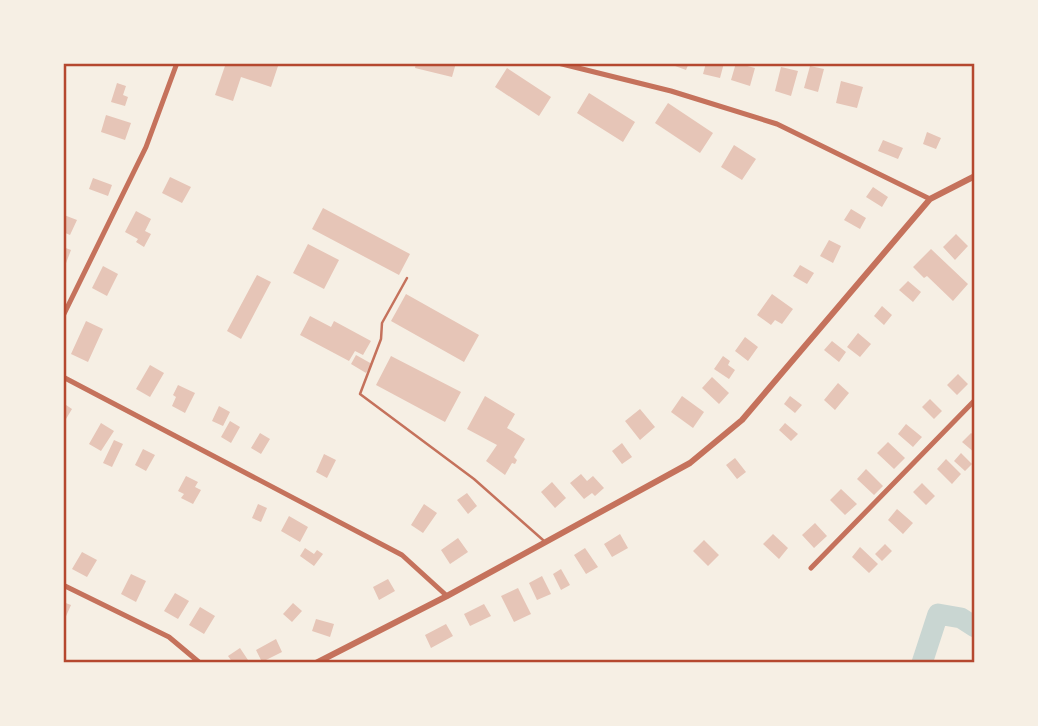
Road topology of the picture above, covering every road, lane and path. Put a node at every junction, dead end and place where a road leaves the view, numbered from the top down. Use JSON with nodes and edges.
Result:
{"nodes":[{"id":1,"x":177,"y":63,"type":"edge"},
{"id":2,"x":558,"y":63,"type":"edge"},
{"id":3,"x":975,"y":176,"type":"edge"},
{"id":4,"x":930,"y":199,"type":"junction"},
{"id":5,"x":407,"y":278,"type":"dead end"},
{"id":6,"x":63,"y":316,"type":"edge"},
{"id":7,"x":63,"y":377,"type":"edge"},
{"id":8,"x":975,"y":400,"type":"edge"},
{"id":9,"x":545,"y":542,"type":"junction"},
{"id":10,"x":811,"y":568,"type":"dead end"},
{"id":11,"x":63,"y":585,"type":"edge"},
{"id":12,"x":447,"y":596,"type":"junction"},
{"id":13,"x":200,"y":663,"type":"edge"},
{"id":14,"x":316,"y":663,"type":"edge"}],
"edges":[{"from":1,"to":6,"type":"street"},
{"from":2,"to":4,"type":"street"},
{"from":3,"to":4,"type":"street"},
{"from":4,"to":9,"type":"street"},
{"from":5,"to":9,"type":"lane"},
{"from":7,"to":12,"type":"street"},
{"from":8,"to":10,"type":"street"},
{"from":9,"to":12,"type":"street"},
{"from":11,"to":13,"type":"street"},
{"from":12,"to":14,"type":"street"}]}
